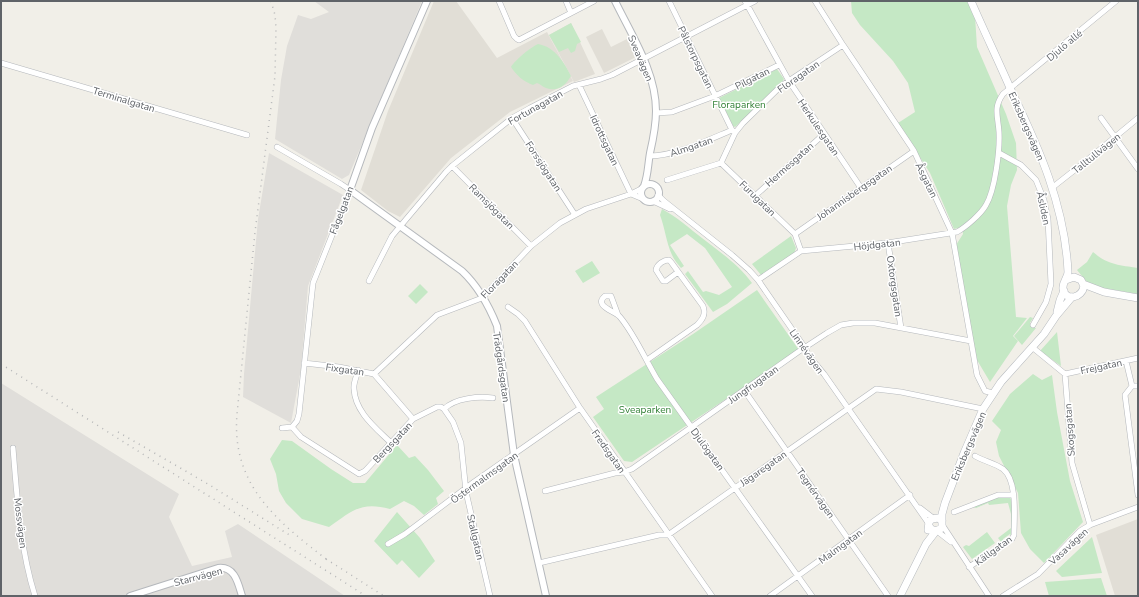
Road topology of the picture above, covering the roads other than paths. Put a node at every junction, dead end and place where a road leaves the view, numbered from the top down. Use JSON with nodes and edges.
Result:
{"nodes":[{"id":1,"x":427,"y":1,"type":"edge"},
{"id":2,"x":499,"y":1,"type":"edge"},
{"id":3,"x":566,"y":1,"type":"edge"},
{"id":4,"x":594,"y":1,"type":"edge"},
{"id":5,"x":615,"y":1,"type":"edge"},
{"id":6,"x":669,"y":1,"type":"edge"},
{"id":7,"x":755,"y":1,"type":"edge"},
{"id":8,"x":816,"y":1,"type":"edge"},
{"id":9,"x":971,"y":1,"type":"edge"},
{"id":10,"x":1116,"y":1,"type":"edge"},
{"id":11,"x":746,"y":3,"type":"edge"},
{"id":12,"x":571,"y":13,"type":"junction"},
{"id":13,"x":687,"y":36,"type":"junction"},
{"id":14,"x":843,"y":45,"type":"junction"},
{"id":15,"x":644,"y":59,"type":"junction"},
{"id":16,"x":1,"y":63,"type":"edge"},
{"id":17,"x":779,"y":65,"type":"junction"},
{"id":18,"x":789,"y":82,"type":"junction"},
{"id":19,"x":580,"y":85,"type":"junction"},
{"id":20,"x":1011,"y":89,"type":"junction"},
{"id":21,"x":715,"y":96,"type":"junction"},
{"id":22,"x":656,"y":113,"type":"junction"},
{"id":23,"x":512,"y":118,"type":"junction"},
{"id":24,"x":1101,"y":118,"type":"dead end"},
{"id":25,"x":1138,"y":118,"type":"edge"},
{"id":26,"x":734,"y":132,"type":"junction"},
{"id":27,"x":824,"y":134,"type":"junction"},
{"id":28,"x":247,"y":135,"type":"dead end"},
{"id":29,"x":1116,"y":137,"type":"junction"},
{"id":30,"x":277,"y":147,"type":"dead end"},
{"id":31,"x":914,"y":151,"type":"junction"},
{"id":32,"x":999,"y":152,"type":"junction"},
{"id":33,"x":650,"y":156,"type":"junction"},
{"id":34,"x":721,"y":163,"type":"junction"},
{"id":35,"x":648,"y":165,"type":"junction"},
{"id":36,"x":452,"y":166,"type":"junction"},
{"id":37,"x":1138,"y":169,"type":"edge"},
{"id":38,"x":667,"y":180,"type":"dead end"},
{"id":39,"x":654,"y":185,"type":"junction"},
{"id":40,"x":643,"y":187,"type":"junction"},
{"id":41,"x":1053,"y":187,"type":"junction"},
{"id":42,"x":861,"y":188,"type":"junction"},
{"id":43,"x":350,"y":190,"type":"junction"},
{"id":44,"x":631,"y":194,"type":"junction"},
{"id":45,"x":658,"y":195,"type":"junction"},
{"id":46,"x":756,"y":195,"type":"junction"},
{"id":47,"x":643,"y":199,"type":"junction"},
{"id":48,"x":653,"y":201,"type":"junction"},
{"id":49,"x":679,"y":213,"type":"junction"},
{"id":50,"x":575,"y":215,"type":"junction"},
{"id":51,"x":400,"y":227,"type":"junction"},
{"id":52,"x":952,"y":233,"type":"junction"},
{"id":53,"x":795,"y":234,"type":"junction"},
{"id":54,"x":888,"y":243,"type":"junction"},
{"id":55,"x":531,"y":246,"type":"junction"},
{"id":56,"x":801,"y":251,"type":"junction"},
{"id":57,"x":1067,"y":257,"type":"junction"},
{"id":58,"x":678,"y":272,"type":"junction"},
{"id":59,"x":1076,"y":277,"type":"junction"},
{"id":60,"x":758,"y":280,"type":"junction"},
{"id":61,"x":1066,"y":280,"type":"junction"},
{"id":62,"x":369,"y":281,"type":"dead end"},
{"id":63,"x":1084,"y":284,"type":"junction"},
{"id":64,"x":1064,"y":291,"type":"junction"},
{"id":65,"x":1104,"y":292,"type":"junction"},
{"id":66,"x":1082,"y":293,"type":"junction"},
{"id":67,"x":1072,"y":297,"type":"junction"},
{"id":68,"x":482,"y":298,"type":"junction"},
{"id":69,"x":1138,"y":298,"type":"edge"},
{"id":70,"x":508,"y":307,"type":"dead end"},
{"id":71,"x":618,"y":315,"type":"dead end"},
{"id":72,"x":1056,"y":316,"type":"junction"},
{"id":73,"x":1033,"y":325,"type":"dead end"},
{"id":74,"x":901,"y":328,"type":"junction"},
{"id":75,"x":971,"y":341,"type":"junction"},
{"id":76,"x":1032,"y":347,"type":"junction"},
{"id":77,"x":805,"y":348,"type":"junction"},
{"id":78,"x":1138,"y":358,"type":"edge"},
{"id":79,"x":647,"y":360,"type":"junction"},
{"id":80,"x":1126,"y":361,"type":"junction"},
{"id":81,"x":304,"y":364,"type":"junction"},
{"id":82,"x":358,"y":370,"type":"junction"},
{"id":83,"x":374,"y":374,"type":"junction"},
{"id":84,"x":1065,"y":374,"type":"junction"},
{"id":85,"x":1132,"y":386,"type":"junction"},
{"id":86,"x":1138,"y":386,"type":"edge"},
{"id":87,"x":744,"y":390,"type":"junction"},
{"id":88,"x":993,"y":393,"type":"junction"},
{"id":89,"x":494,"y":398,"type":"dead end"},
{"id":90,"x":580,"y":408,"type":"junction"},
{"id":91,"x":848,"y":408,"type":"junction"},
{"id":92,"x":444,"y":409,"type":"junction"},
{"id":93,"x":983,"y":409,"type":"junction"},
{"id":94,"x":413,"y":419,"type":"junction"},
{"id":95,"x":292,"y":427,"type":"junction"},
{"id":96,"x":692,"y":427,"type":"junction"},
{"id":97,"x":282,"y":428,"type":"dead end"},
{"id":98,"x":391,"y":442,"type":"junction"},
{"id":99,"x":13,"y":448,"type":"dead end"},
{"id":100,"x":787,"y":451,"type":"junction"},
{"id":101,"x":514,"y":455,"type":"junction"},
{"id":102,"x":975,"y":456,"type":"dead end"},
{"id":103,"x":624,"y":472,"type":"junction"},
{"id":104,"x":735,"y":488,"type":"junction"},
{"id":105,"x":466,"y":489,"type":"junction"},
{"id":106,"x":545,"y":491,"type":"dead end"},
{"id":107,"x":910,"y":495,"type":"junction"},
{"id":108,"x":1013,"y":495,"type":"junction"},
{"id":109,"x":1138,"y":495,"type":"edge"},
{"id":110,"x":945,"y":503,"type":"junction"},
{"id":111,"x":1138,"y":507,"type":"edge"},
{"id":112,"x":954,"y":512,"type":"dead end"},
{"id":113,"x":931,"y":522,"type":"junction"},
{"id":114,"x":942,"y":524,"type":"junction"},
{"id":115,"x":1090,"y":525,"type":"junction"},
{"id":116,"x":936,"y":531,"type":"junction"},
{"id":117,"x":668,"y":535,"type":"junction"},
{"id":118,"x":848,"y":539,"type":"junction"},
{"id":119,"x":388,"y":544,"type":"dead end"},
{"id":120,"x":926,"y":544,"type":"junction"},
{"id":121,"x":955,"y":546,"type":"junction"},
{"id":122,"x":539,"y":563,"type":"junction"},
{"id":123,"x":969,"y":567,"type":"junction"},
{"id":124,"x":797,"y":576,"type":"junction"},
{"id":125,"x":35,"y":596,"type":"edge"},
{"id":126,"x":130,"y":596,"type":"edge"},
{"id":127,"x":242,"y":596,"type":"edge"},
{"id":128,"x":490,"y":596,"type":"edge"},
{"id":129,"x":546,"y":596,"type":"edge"},
{"id":130,"x":712,"y":596,"type":"edge"},
{"id":131,"x":770,"y":596,"type":"edge"},
{"id":132,"x":812,"y":596,"type":"edge"},
{"id":133,"x":888,"y":596,"type":"edge"},
{"id":134,"x":900,"y":596,"type":"edge"},
{"id":135,"x":989,"y":596,"type":"edge"},
{"id":136,"x":1003,"y":596,"type":"edge"}],
"edges":[{"from":1,"to":43,"type":"street","name":"Fågelgatan"},
{"from":2,"to":12,"type":"street"},
{"from":3,"to":12,"type":"street"},
{"from":4,"to":12,"type":"street"},
{"from":5,"to":15,"type":"street","name":"Sveavägen"},
{"from":6,"to":13,"type":"street","name":"Pålstorpsgatan"},
{"from":7,"to":11,"type":"street","name":"Fortunagatan"},
{"from":8,"to":14,"type":"street","name":"Åsgatan"},
{"from":9,"to":20,"type":"main road","name":"Eriksbergsvägen"},
{"from":10,"to":20,"type":"street","name":"Djulö allé"},
{"from":11,"to":13,"type":"street","name":"Fortunagatan"},
{"from":11,"to":17,"type":"street","name":"Herkulesgatan"},
{"from":13,"to":15,"type":"street","name":"Fortunagatan"},
{"from":13,"to":21,"type":"street","name":"Pålstorpsgatan"},
{"from":14,"to":18,"type":"street","name":"Floragatan"},
{"from":14,"to":31,"type":"street","name":"Åsgatan"},
{"from":15,"to":19,"type":"street","name":"Fortunagatan"},
{"from":15,"to":22,"type":"street","name":"Sveavägen"},
{"from":16,"to":28,"type":"street","name":"Terminalgatan"},
{"from":17,"to":18,"type":"street","name":"Herkulesgatan"},
{"from":17,"to":21,"type":"street","name":"Pilgatan"},
{"from":18,"to":26,"type":"street","name":"Floragatan"},
{"from":18,"to":27,"type":"street","name":"Herkulesgatan"},
{"from":19,"to":23,"type":"street","name":"Fortunagatan"},
{"from":19,"to":44,"type":"street","name":"Idrottsgatan"},
{"from":20,"to":32,"type":"street"},
{"from":20,"to":41,"type":"main road","name":"Eriksbergsvägen"},
{"from":21,"to":22,"type":"street","name":"Pilgatan"},
{"from":21,"to":26,"type":"street","name":"Pålstorpsgatan"},
{"from":22,"to":33,"type":"street","name":"Sveavägen"},
{"from":23,"to":36,"type":"street","name":"Fortunagatan"},
{"from":23,"to":50,"type":"street","name":"Forssjögatan"},
{"from":24,"to":29,"type":"street"},
{"from":25,"to":29,"type":"street","name":"Talltullvägen"},
{"from":26,"to":33,"type":"street","name":"Almgatan"},
{"from":26,"to":34,"type":"street","name":"Floragatan"},
{"from":27,"to":42,"type":"street","name":"Herkulesgatan"},
{"from":27,"to":46,"type":"street","name":"Hermesgatan"},
{"from":29,"to":37,"type":"street"},
{"from":29,"to":41,"type":"street","name":"Talltullvägen"},
{"from":30,"to":43,"type":"street","name":"Trädgårdsgatan"},
{"from":31,"to":42,"type":"street","name":"Johannisbergsgatan"},
{"from":31,"to":52,"type":"street","name":"Åsgatan"},
{"from":32,"to":52,"type":"street"},
{"from":32,"to":73,"type":"street","name":"Åsliden"},
{"from":33,"to":35,"type":"street","name":"Sveavägen"},
{"from":34,"to":38,"type":"street"},
{"from":34,"to":46,"type":"street","name":"Furugatan"},
{"from":35,"to":39,"type":"street","name":"Sveavägen"},
{"from":35,"to":40,"type":"street","name":"Sveavägen"},
{"from":36,"to":51,"type":"street","name":"Fortunagatan"},
{"from":36,"to":55,"type":"street","name":"Ramsjögatan"},
{"from":39,"to":40,"type":"street"},
{"from":39,"to":45,"type":"street"},
{"from":40,"to":44,"type":"street","name":"Floragatan"},
{"from":40,"to":47,"type":"street"},
{"from":41,"to":57,"type":"main road","name":"Eriksbergsvägen"},
{"from":42,"to":53,"type":"street","name":"Johannisbergsgatan"},
{"from":43,"to":51,"type":"street","name":"Trädgårdsgatan"},
{"from":43,"to":81,"type":"street","name":"Fågelgatan"},
{"from":44,"to":47,"type":"street"},
{"from":44,"to":50,"type":"street","name":"Floragatan"},
{"from":45,"to":48,"type":"street"},
{"from":45,"to":49,"type":"street","name":"Linnévägen"},
{"from":46,"to":53,"type":"street","name":"Furugatan"},
{"from":47,"to":48,"type":"street"},
{"from":48,"to":49,"type":"street","name":"Linnévägen"},
{"from":49,"to":60,"type":"street","name":"Linnévägen"},
{"from":50,"to":55,"type":"street","name":"Floragatan"},
{"from":51,"to":62,"type":"street","name":"Fortunagatan"},
{"from":51,"to":68,"type":"street","name":"Trädgårdsgatan"},
{"from":52,"to":54,"type":"street","name":"Höjdgatan"},
{"from":52,"to":75,"type":"street","name":"Åsgatan"},
{"from":53,"to":56,"type":"street"},
{"from":54,"to":56,"type":"street","name":"Höjdgatan"},
{"from":54,"to":74,"type":"street","name":"Oxtorgsgatan"},
{"from":55,"to":68,"type":"street","name":"Floragatan"},
{"from":56,"to":60,"type":"street","name":"Höjdgatan"},
{"from":57,"to":59,"type":"main road","name":"Eriksbergsvägen"},
{"from":57,"to":61,"type":"main road","name":"Eriksbergsvägen"},
{"from":58,"to":58,"type":"street"},
{"from":58,"to":79,"type":"street"},
{"from":59,"to":61,"type":"main road"},
{"from":59,"to":63,"type":"main road"},
{"from":60,"to":77,"type":"street","name":"Linnévägen"},
{"from":61,"to":64,"type":"main road"},
{"from":63,"to":65,"type":"main road"},
{"from":63,"to":66,"type":"main road"},
{"from":64,"to":67,"type":"main road"},
{"from":64,"to":72,"type":"main road","name":"Eriksbergsvägen"},
{"from":65,"to":66,"type":"main road"},
{"from":65,"to":69,"type":"main road"},
{"from":66,"to":67,"type":"main road"},
{"from":67,"to":72,"type":"main road","name":"Eriksbergsvägen"},
{"from":68,"to":83,"type":"street","name":"Floragatan"},
{"from":68,"to":101,"type":"street","name":"Trädgårdsgatan"},
{"from":70,"to":90,"type":"street","name":"Fredsgatan"},
{"from":71,"to":79,"type":"street","name":"Djulögatan"},
{"from":72,"to":76,"type":"main road","name":"Eriksbergsvägen"},
{"from":74,"to":75,"type":"street","name":"Jungfrugatan"},
{"from":74,"to":77,"type":"street","name":"Jungfrugatan"},
{"from":75,"to":88,"type":"street","name":"Åsgatan"},
{"from":76,"to":84,"type":"street"},
{"from":76,"to":88,"type":"main road","name":"Eriksbergsvägen"},
{"from":77,"to":87,"type":"street","name":"Jungfrugatan"},
{"from":77,"to":91,"type":"street","name":"Linnévägen"},
{"from":78,"to":80,"type":"street","name":"Frejgatan"},
{"from":79,"to":96,"type":"street","name":"Djulögatan"},
{"from":80,"to":84,"type":"street","name":"Frejgatan"},
{"from":80,"to":85,"type":"street"},
{"from":81,"to":82,"type":"street","name":"Fixgatan"},
{"from":81,"to":95,"type":"street","name":"Fågelgatan"},
{"from":82,"to":83,"type":"street","name":"Fixgatan"},
{"from":82,"to":98,"type":"street"},
{"from":83,"to":94,"type":"street","name":"Fixgatan"},
{"from":84,"to":115,"type":"street","name":"Skogsgatan"},
{"from":85,"to":86,"type":"street"},
{"from":85,"to":109,"type":"street"},
{"from":87,"to":96,"type":"street","name":"Jungfrugatan"},
{"from":87,"to":100,"type":"street","name":"Tegnérvägen"},
{"from":88,"to":93,"type":"main road","name":"Eriksbergsvägen"},
{"from":89,"to":92,"type":"street","name":"Bergsgatan"},
{"from":90,"to":101,"type":"street","name":"Östermalmsgatan"},
{"from":90,"to":103,"type":"street","name":"Fredsgatan"},
{"from":91,"to":93,"type":"street","name":"Jägaregatan"},
{"from":91,"to":100,"type":"street","name":"Jägaregatan"},
{"from":91,"to":107,"type":"street","name":"Linnévägen"},
{"from":92,"to":94,"type":"street","name":"Bergsgatan"},
{"from":92,"to":105,"type":"street","name":"Stallgatan"},
{"from":93,"to":110,"type":"main road","name":"Eriksbergsvägen"},
{"from":94,"to":98,"type":"street","name":"Bergsgatan"},
{"from":95,"to":97,"type":"street"},
{"from":95,"to":98,"type":"street","name":"Bergsgatan"},
{"from":96,"to":103,"type":"street","name":"Jungfrugatan"},
{"from":96,"to":104,"type":"street","name":"Djulögatan"},
{"from":99,"to":125,"type":"street","name":"Mossvägen"},
{"from":100,"to":104,"type":"street","name":"Jägaregatan"},
{"from":100,"to":118,"type":"street","name":"Tegnérvägen"},
{"from":101,"to":105,"type":"street","name":"Östermalmsgatan"},
{"from":101,"to":122,"type":"street","name":"Trädgårdsgatan"},
{"from":102,"to":108,"type":"street","name":"Källgatan"},
{"from":103,"to":106,"type":"street","name":"Jungfrugatan"},
{"from":103,"to":117,"type":"street","name":"Fredsgatan"},
{"from":104,"to":117,"type":"street","name":"Jägaregatan"},
{"from":104,"to":124,"type":"street","name":"Djulögatan"},
{"from":105,"to":119,"type":"street","name":"Östermalmsgatan"},
{"from":105,"to":128,"type":"street","name":"Stallgatan"},
{"from":107,"to":113,"type":"street","name":"Linnévägen"},
{"from":107,"to":118,"type":"street","name":"Malmgatan"},
{"from":108,"to":112,"type":"street"},
{"from":108,"to":123,"type":"street","name":"Källgatan"},
{"from":110,"to":113,"type":"main road","name":"Eriksbergsvägen"},
{"from":110,"to":114,"type":"main road","name":"Eriksbergsvägen"},
{"from":111,"to":115,"type":"street","name":"Vasavägen"},
{"from":113,"to":114,"type":"main road"},
{"from":113,"to":116,"type":"main road"},
{"from":113,"to":120,"type":"main road","name":"Eriksbergsvägen"},
{"from":114,"to":116,"type":"main road"},
{"from":114,"to":121,"type":"street"},
{"from":115,"to":136,"type":"street","name":"Vasavägen"},
{"from":116,"to":120,"type":"main road","name":"Eriksbergsvägen"},
{"from":116,"to":121,"type":"street"},
{"from":117,"to":122,"type":"street","name":"Jägaregatan"},
{"from":117,"to":130,"type":"street","name":"Fredsgatan"},
{"from":118,"to":124,"type":"street","name":"Malmgatan"},
{"from":118,"to":133,"type":"street","name":"Tegnérvägen"},
{"from":120,"to":134,"type":"main road","name":"Eriksbergsvägen"},
{"from":121,"to":123,"type":"street"},
{"from":122,"to":129,"type":"street","name":"Trädgårdsgatan"},
{"from":123,"to":135,"type":"street"},
{"from":124,"to":131,"type":"street","name":"Malmgatan"},
{"from":124,"to":132,"type":"street","name":"Djulögatan"},
{"from":126,"to":127,"type":"street","name":"Starrvägen"}]}
